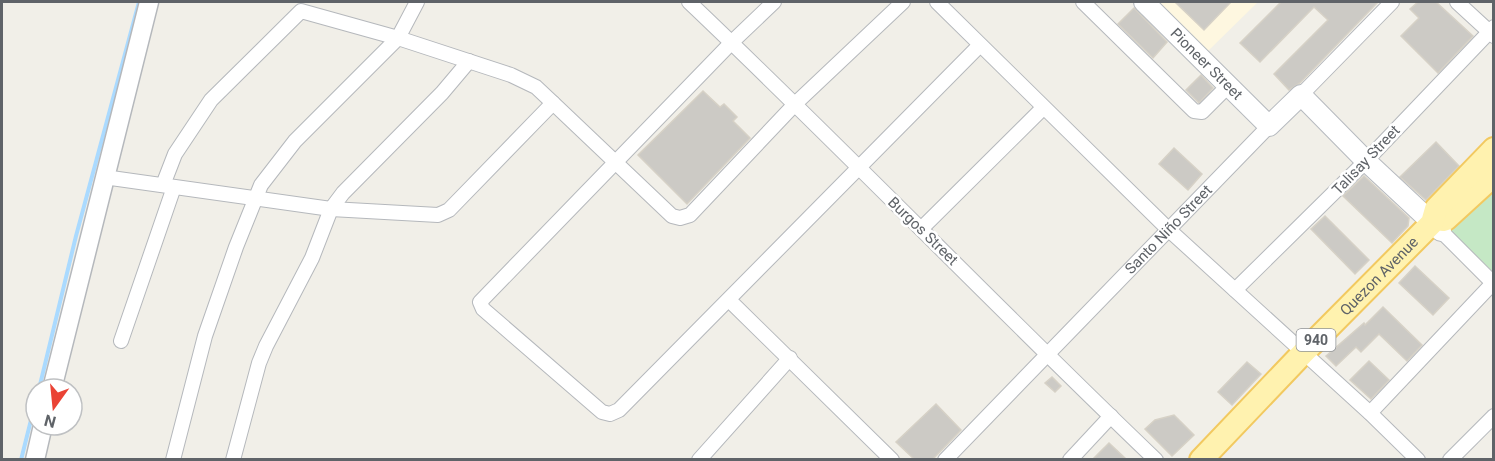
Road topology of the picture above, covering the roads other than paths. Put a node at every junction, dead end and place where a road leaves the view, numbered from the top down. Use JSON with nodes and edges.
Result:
{"nodes":[{"id":1,"x":149,"y":2,"type":"edge"},
{"id":2,"x":417,"y":2,"type":"edge"},
{"id":3,"x":689,"y":2,"type":"edge"},
{"id":4,"x":774,"y":2,"type":"edge"},
{"id":5,"x":903,"y":2,"type":"edge"},
{"id":6,"x":937,"y":2,"type":"edge"},
{"id":7,"x":1083,"y":2,"type":"edge"},
{"id":8,"x":1144,"y":2,"type":"edge"},
{"id":9,"x":1392,"y":2,"type":"edge"},
{"id":10,"x":1457,"y":2,"type":"edge"},
{"id":11,"x":1492,"y":32,"type":"edge"},
{"id":12,"x":398,"y":38,"type":"junction"},
{"id":13,"x":732,"y":42,"type":"junction"},
{"id":14,"x":980,"y":45,"type":"junction"},
{"id":15,"x":470,"y":61,"type":"junction"},
{"id":16,"x":1228,"y":86,"type":"junction"},
{"id":17,"x":1301,"y":95,"type":"junction"},
{"id":18,"x":553,"y":103,"type":"junction"},
{"id":19,"x":796,"y":103,"type":"junction"},
{"id":20,"x":1043,"y":108,"type":"junction"},
{"id":21,"x":1269,"y":126,"type":"junction"},
{"id":22,"x":1494,"y":149,"type":"edge"},
{"id":23,"x":1366,"y":161,"type":"junction"},
{"id":24,"x":616,"y":162,"type":"junction"},
{"id":25,"x":859,"y":167,"type":"junction"},
{"id":26,"x":1494,"y":176,"type":"edge"},
{"id":27,"x":104,"y":177,"type":"junction"},
{"id":28,"x":169,"y":186,"type":"junction"},
{"id":29,"x":255,"y":199,"type":"junction"},
{"id":30,"x":331,"y":209,"type":"junction"},
{"id":31,"x":1437,"y":227,"type":"junction"},
{"id":32,"x":921,"y":229,"type":"junction"},
{"id":33,"x":1168,"y":229,"type":"junction"},
{"id":34,"x":1235,"y":290,"type":"junction"},
{"id":35,"x":729,"y":300,"type":"junction"},
{"id":36,"x":121,"y":341,"type":"dead end"},
{"id":37,"x":1048,"y":352,"type":"junction"},
{"id":38,"x":1303,"y":353,"type":"junction"},
{"id":39,"x":790,"y":358,"type":"junction"},
{"id":40,"x":55,"y":377,"type":"edge"},
{"id":41,"x":1370,"y":413,"type":"junction"},
{"id":42,"x":1111,"y":416,"type":"junction"},
{"id":43,"x":1494,"y":416,"type":"edge"},
{"id":44,"x":40,"y":437,"type":"edge"},
{"id":45,"x":35,"y":459,"type":"edge"},
{"id":46,"x":173,"y":459,"type":"edge"},
{"id":47,"x":233,"y":459,"type":"edge"},
{"id":48,"x":699,"y":459,"type":"edge"},
{"id":49,"x":892,"y":459,"type":"edge"},
{"id":50,"x":945,"y":459,"type":"edge"},
{"id":51,"x":1070,"y":459,"type":"edge"},
{"id":52,"x":1156,"y":459,"type":"edge"},
{"id":53,"x":1202,"y":459,"type":"edge"},
{"id":54,"x":1418,"y":459,"type":"edge"},
{"id":55,"x":1450,"y":459,"type":"edge"}],
"edges":[{"from":1,"to":27,"type":"street"},
{"from":2,"to":12,"type":"street"},
{"from":3,"to":13,"type":"street","name":"Burgos Street"},
{"from":4,"to":13,"type":"street"},
{"from":5,"to":19,"type":"street"},
{"from":6,"to":14,"type":"street"},
{"from":7,"to":16,"type":"street"},
{"from":8,"to":16,"type":"main road","name":"Pioneer Street"},
{"from":9,"to":17,"type":"street","name":"Santo Niño Street"},
{"from":10,"to":11,"type":"street"},
{"from":11,"to":23,"type":"street","name":"Talisay Street"},
{"from":12,"to":15,"type":"street"},
{"from":12,"to":28,"type":"street"},
{"from":12,"to":29,"type":"street"},
{"from":13,"to":19,"type":"street","name":"Burgos Street"},
{"from":13,"to":24,"type":"street"},
{"from":14,"to":20,"type":"street"},
{"from":14,"to":25,"type":"street"},
{"from":15,"to":18,"type":"street"},
{"from":15,"to":30,"type":"street"},
{"from":16,"to":21,"type":"main road","name":"Pioneer Street"},
{"from":17,"to":21,"type":"main road","name":"Santo Niño Street"},
{"from":17,"to":23,"type":"main road"},
{"from":18,"to":24,"type":"street"},
{"from":18,"to":30,"type":"street"},
{"from":19,"to":24,"type":"street"},
{"from":19,"to":25,"type":"street","name":"Burgos Street"},
{"from":20,"to":32,"type":"street"},
{"from":20,"to":33,"type":"street"},
{"from":21,"to":33,"type":"street","name":"Santo Niño Street"},
{"from":22,"to":31,"type":"main road","name":"Quezon Avenue","number":"940"},
{"from":23,"to":31,"type":"main road"},
{"from":23,"to":34,"type":"street","name":"Talisay Street"},
{"from":24,"to":35,"type":"street"},
{"from":25,"to":32,"type":"street","name":"Burgos Street"},
{"from":25,"to":35,"type":"street"},
{"from":26,"to":31,"type":"main road","name":"Quezon Avenue","number":"940"},
{"from":27,"to":28,"type":"street"},
{"from":27,"to":40,"type":"street"},
{"from":28,"to":29,"type":"street"},
{"from":28,"to":36,"type":"street"},
{"from":29,"to":30,"type":"street"},
{"from":29,"to":46,"type":"street"},
{"from":30,"to":47,"type":"street"},
{"from":31,"to":38,"type":"main road","name":"Quezon Avenue","number":"940"},
{"from":31,"to":41,"type":"street"},
{"from":32,"to":37,"type":"street","name":"Burgos Street"},
{"from":33,"to":34,"type":"street"},
{"from":33,"to":37,"type":"street","name":"Santo Niño Street"},
{"from":34,"to":38,"type":"street"},
{"from":35,"to":39,"type":"street"},
{"from":37,"to":42,"type":"street","name":"Burgos Street"},
{"from":37,"to":50,"type":"street","name":"Santo Niño Street"},
{"from":38,"to":41,"type":"street"},
{"from":38,"to":53,"type":"main road","name":"Quezon Avenue","number":"940"},
{"from":39,"to":48,"type":"street"},
{"from":39,"to":49,"type":"street"},
{"from":41,"to":54,"type":"street"},
{"from":42,"to":51,"type":"street"},
{"from":42,"to":52,"type":"street","name":"Burgos Street"},
{"from":43,"to":55,"type":"street"},
{"from":44,"to":45,"type":"street"}]}
